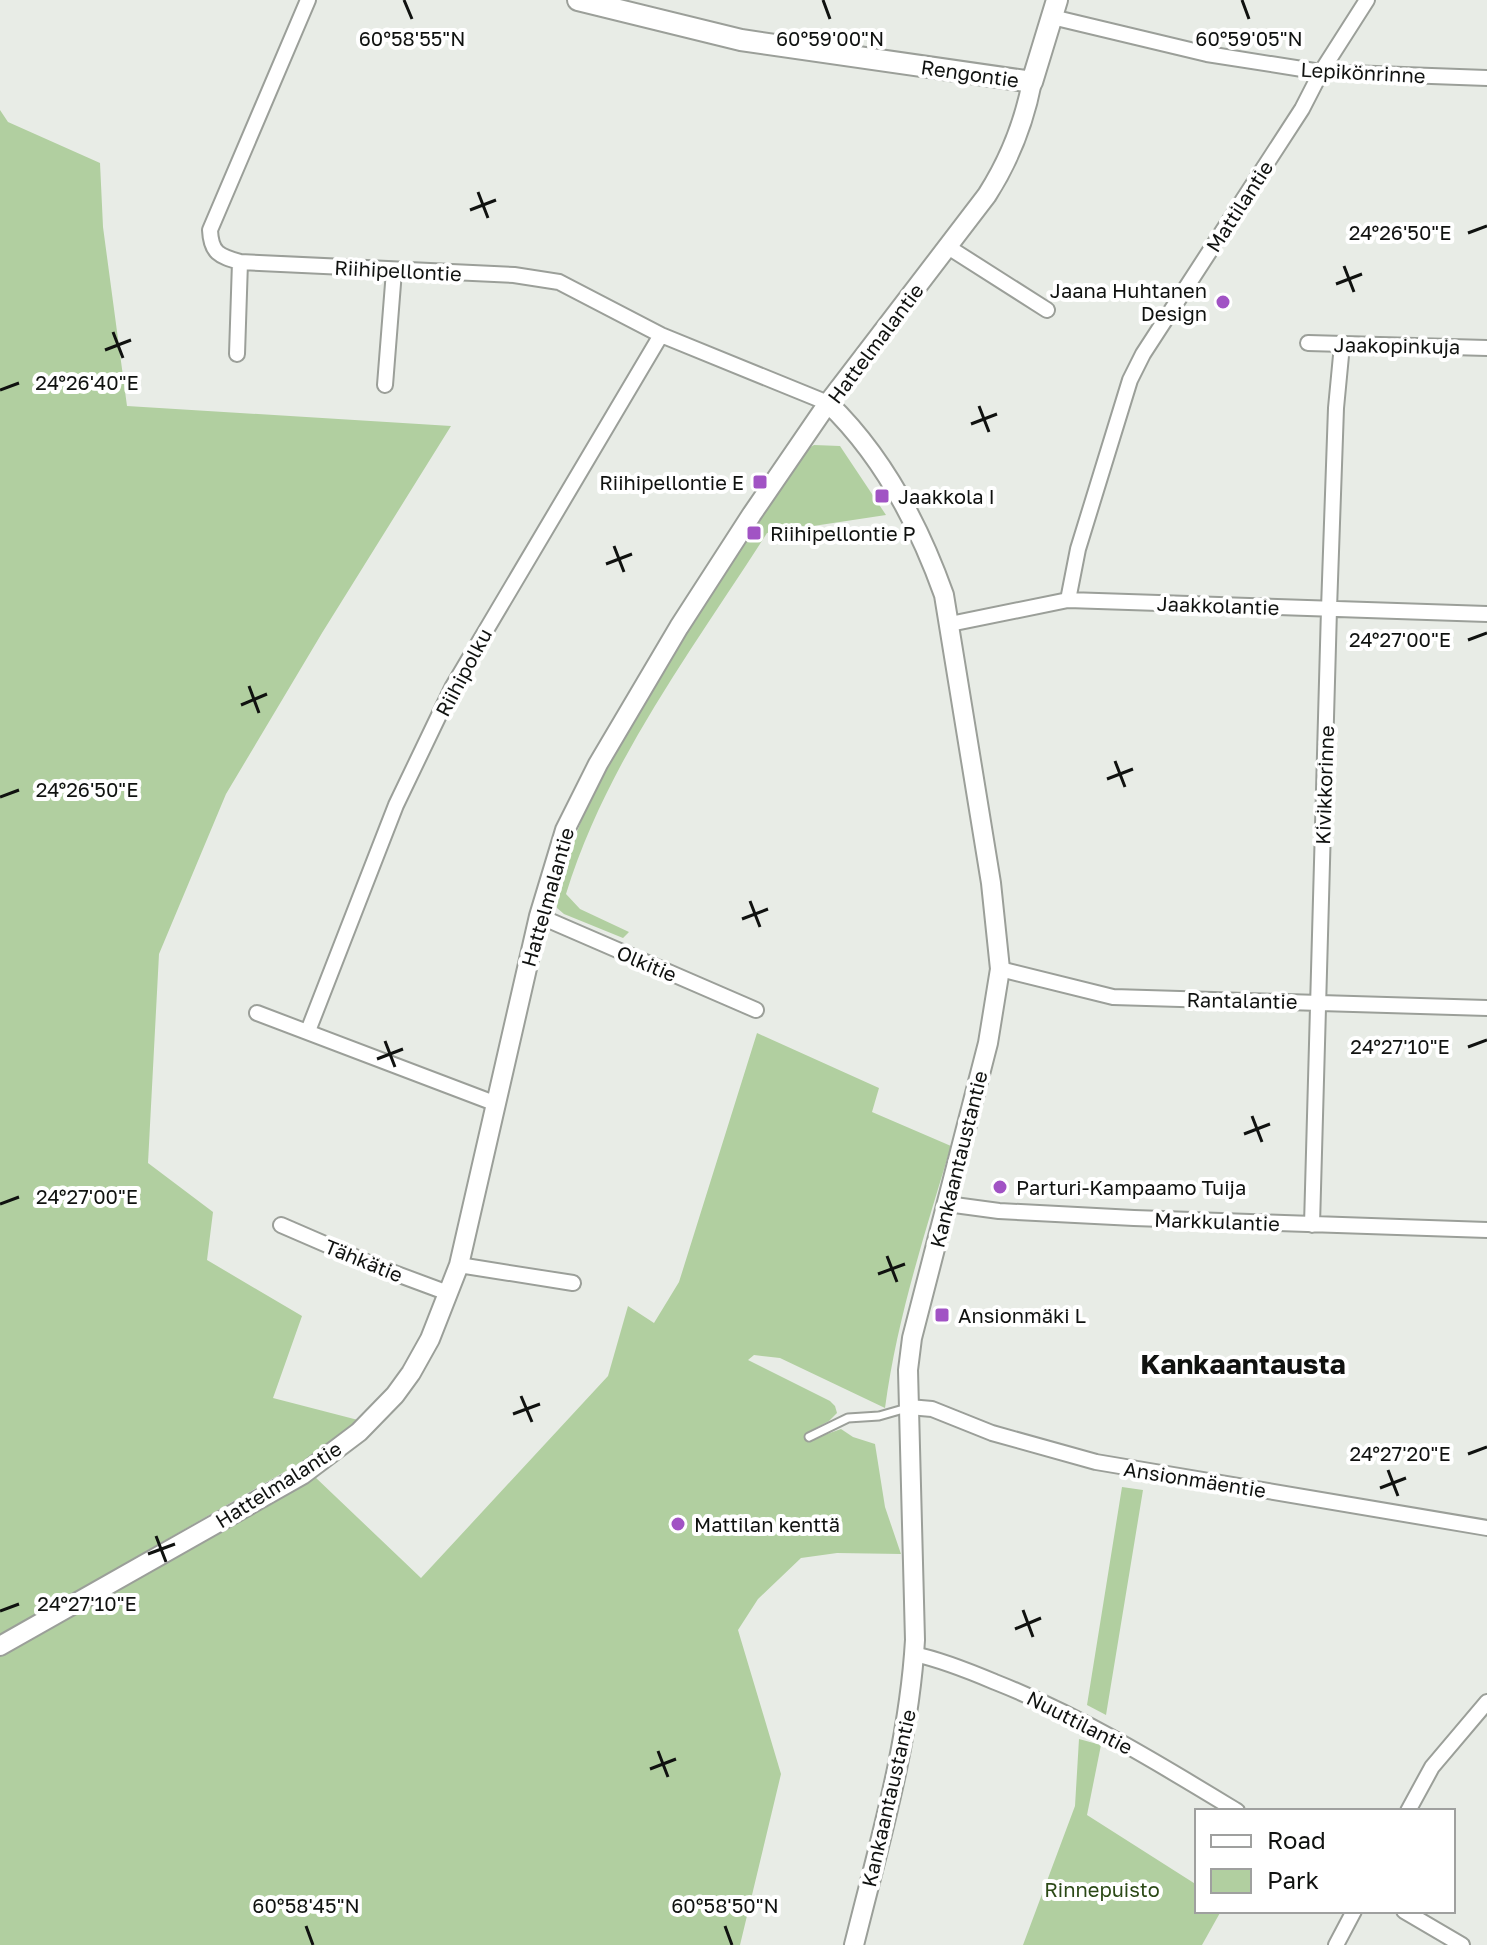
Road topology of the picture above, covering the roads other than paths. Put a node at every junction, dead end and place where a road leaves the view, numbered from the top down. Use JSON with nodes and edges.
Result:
{"nodes":[{"id":1,"x":308,"y":0,"type":"edge"},
{"id":2,"x":578,"y":0,"type":"edge"},
{"id":3,"x":1367,"y":0,"type":"edge"},
{"id":4,"x":1054,"y":9,"type":"edge"},
{"id":5,"x":1321,"y":72,"type":"junction"},
{"id":6,"x":1487,"y":78,"type":"edge"},
{"id":7,"x":1032,"y":82,"type":"junction"},
{"id":8,"x":948,"y":247,"type":"junction"},
{"id":9,"x":240,"y":262,"type":"junction"},
{"id":10,"x":394,"y":271,"type":"junction"},
{"id":11,"x":1047,"y":310,"type":"dead end"},
{"id":12,"x":661,"y":335,"type":"junction"},
{"id":13,"x":1308,"y":343,"type":"dead end"},
{"id":14,"x":1342,"y":345,"type":"junction"},
{"id":15,"x":1487,"y":348,"type":"edge"},
{"id":16,"x":237,"y":354,"type":"dead end"},
{"id":17,"x":385,"y":385,"type":"dead end"},
{"id":18,"x":828,"y":403,"type":"junction"},
{"id":19,"x":1068,"y":600,"type":"junction"},
{"id":20,"x":1329,"y":609,"type":"junction"},
{"id":21,"x":1487,"y":614,"type":"edge"},
{"id":22,"x":950,"y":624,"type":"junction"},
{"id":23,"x":539,"y":916,"type":"junction"},
{"id":24,"x":1000,"y":969,"type":"junction"},
{"id":25,"x":1318,"y":1001,"type":"junction"},
{"id":26,"x":1487,"y":1008,"type":"edge"},
{"id":27,"x":756,"y":1010,"type":"dead end"},
{"id":28,"x":257,"y":1013,"type":"dead end"},
{"id":29,"x":308,"y":1031,"type":"junction"},
{"id":30,"x":494,"y":1103,"type":"junction"},
{"id":31,"x":947,"y":1204,"type":"junction"},
{"id":32,"x":281,"y":1225,"type":"dead end"},
{"id":33,"x":1312,"y":1225,"type":"junction"},
{"id":34,"x":1487,"y":1230,"type":"edge"},
{"id":35,"x":459,"y":1265,"type":"junction"},
{"id":36,"x":573,"y":1283,"type":"dead end"},
{"id":37,"x":448,"y":1293,"type":"junction"},
{"id":38,"x":909,"y":1407,"type":"junction"},
{"id":39,"x":809,"y":1437,"type":"dead end"},
{"id":40,"x":1487,"y":1528,"type":"edge"},
{"id":41,"x":0,"y":1646,"type":"edge"},
{"id":42,"x":914,"y":1654,"type":"junction"},
{"id":43,"x":1487,"y":1702,"type":"edge"},
{"id":44,"x":1234,"y":1809,"type":"edge"},
{"id":45,"x":1409,"y":1809,"type":"edge"},
{"id":46,"x":1353,"y":1913,"type":"edge"},
{"id":47,"x":1407,"y":1913,"type":"edge"},
{"id":48,"x":854,"y":1945,"type":"edge"},
{"id":49,"x":1336,"y":1945,"type":"edge"},
{"id":50,"x":1462,"y":1945,"type":"edge"}],
"edges":[{"from":1,"to":9,"type":"street"},
{"from":2,"to":7,"type":"main road","name":"Rengontie"},
{"from":3,"to":5,"type":"street","name":"Mattilantie"},
{"from":4,"to":5,"type":"street","name":"Lepikönrinne"},
{"from":4,"to":7,"type":"main road","name":"Hattelmalantie"},
{"from":5,"to":6,"type":"street","name":"Lepikönrinne"},
{"from":5,"to":19,"type":"street","name":"Mattilantie"},
{"from":7,"to":8,"type":"street","name":"Hattelmalantie"},
{"from":8,"to":11,"type":"street"},
{"from":8,"to":18,"type":"street","name":"Hattelmalantie"},
{"from":9,"to":10,"type":"street","name":"Riihipellontie"},
{"from":9,"to":16,"type":"street"},
{"from":10,"to":12,"type":"street","name":"Riihipellontie"},
{"from":10,"to":17,"type":"street"},
{"from":12,"to":18,"type":"street","name":"Riihipellontie"},
{"from":12,"to":29,"type":"street","name":"Riihipolku"},
{"from":13,"to":14,"type":"street","name":"Jaakopinkuja"},
{"from":14,"to":15,"type":"street","name":"Jaakopinkuja"},
{"from":14,"to":20,"type":"street","name":"Kivikkorinne"},
{"from":18,"to":22,"type":"street","name":"Kankaantaustantie"},
{"from":18,"to":23,"type":"street","name":"Hattelmalantie"},
{"from":19,"to":20,"type":"street","name":"Jaakkolantie"},
{"from":19,"to":22,"type":"street","name":"Jaakkolantie"},
{"from":20,"to":21,"type":"street","name":"Jaakkolantie"},
{"from":20,"to":25,"type":"street","name":"Kivikkorinne"},
{"from":22,"to":24,"type":"street","name":"Kankaantaustantie"},
{"from":23,"to":27,"type":"street","name":"Olkitie"},
{"from":23,"to":30,"type":"street","name":"Hattelmalantie"},
{"from":24,"to":25,"type":"street","name":"Rantalantie"},
{"from":24,"to":31,"type":"street","name":"Kankaantaustantie"},
{"from":25,"to":26,"type":"street","name":"Rantalantie"},
{"from":25,"to":33,"type":"street","name":"Kivikkorinne"},
{"from":28,"to":29,"type":"street"},
{"from":29,"to":30,"type":"street"},
{"from":30,"to":35,"type":"street","name":"Hattelmalantie"},
{"from":31,"to":33,"type":"street","name":"Markkulantie"},
{"from":31,"to":38,"type":"street","name":"Kankaantaustantie"},
{"from":32,"to":37,"type":"street","name":"Tähkätie"},
{"from":33,"to":34,"type":"street","name":"Markkulantie"},
{"from":35,"to":36,"type":"street"},
{"from":35,"to":37,"type":"street","name":"Hattelmalantie"},
{"from":37,"to":41,"type":"street","name":"Hattelmalantie"},
{"from":38,"to":39,"type":"lane"},
{"from":38,"to":40,"type":"street","name":"Ansionmäentie"},
{"from":38,"to":42,"type":"street","name":"Kankaantaustantie"},
{"from":42,"to":44,"type":"street","name":"Nuuttilantie"},
{"from":42,"to":48,"type":"street","name":"Kankaantaustantie"},
{"from":43,"to":45,"type":"street"},
{"from":46,"to":49,"type":"street"},
{"from":47,"to":50,"type":"street"}]}
